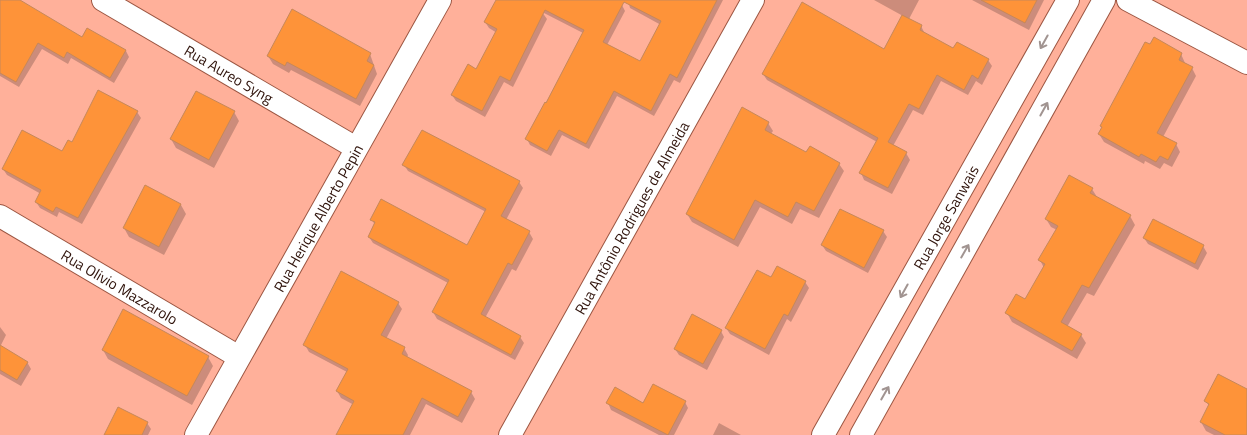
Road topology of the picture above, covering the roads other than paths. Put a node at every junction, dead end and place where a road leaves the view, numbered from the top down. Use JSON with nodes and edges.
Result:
{"nodes":[{"id":1,"x":103,"y":0,"type":"edge"},
{"id":2,"x":440,"y":0,"type":"edge"},
{"id":3,"x":753,"y":0,"type":"edge"},
{"id":4,"x":1068,"y":0,"type":"edge"},
{"id":5,"x":1104,"y":0,"type":"edge"},
{"id":6,"x":1128,"y":0,"type":"edge"},
{"id":7,"x":1247,"y":63,"type":"edge"},
{"id":8,"x":356,"y":148,"type":"junction"},
{"id":9,"x":0,"y":216,"type":"edge"},
{"id":10,"x":239,"y":357,"type":"junction"},
{"id":11,"x":196,"y":435,"type":"edge"},
{"id":12,"x":510,"y":435,"type":"edge"},
{"id":13,"x":823,"y":435,"type":"edge"},
{"id":14,"x":861,"y":435,"type":"edge"}],
"edges":[{"from":1,"to":8,"type":"street","name":"Rua Aureo Syng"},
{"from":2,"to":8,"type":"street","name":"Rua Herique Alberto Pepin"},
{"from":3,"to":12,"type":"street","name":"Rua Antônio Rodrigues de Almeida"},
{"from":4,"to":13,"type":"street","name":"Rua Jorge Sanwais","one_way":true},
{"from":14,"to":5,"type":"street","one_way":true},
{"from":6,"to":7,"type":"street"},
{"from":8,"to":10,"type":"street","name":"Rua Herique Alberto Pepin"},
{"from":9,"to":10,"type":"street","name":"Rua Olivio Mazzarolo"},
{"from":10,"to":11,"type":"street","name":"Rua Herique Alberto Pepin"}]}
